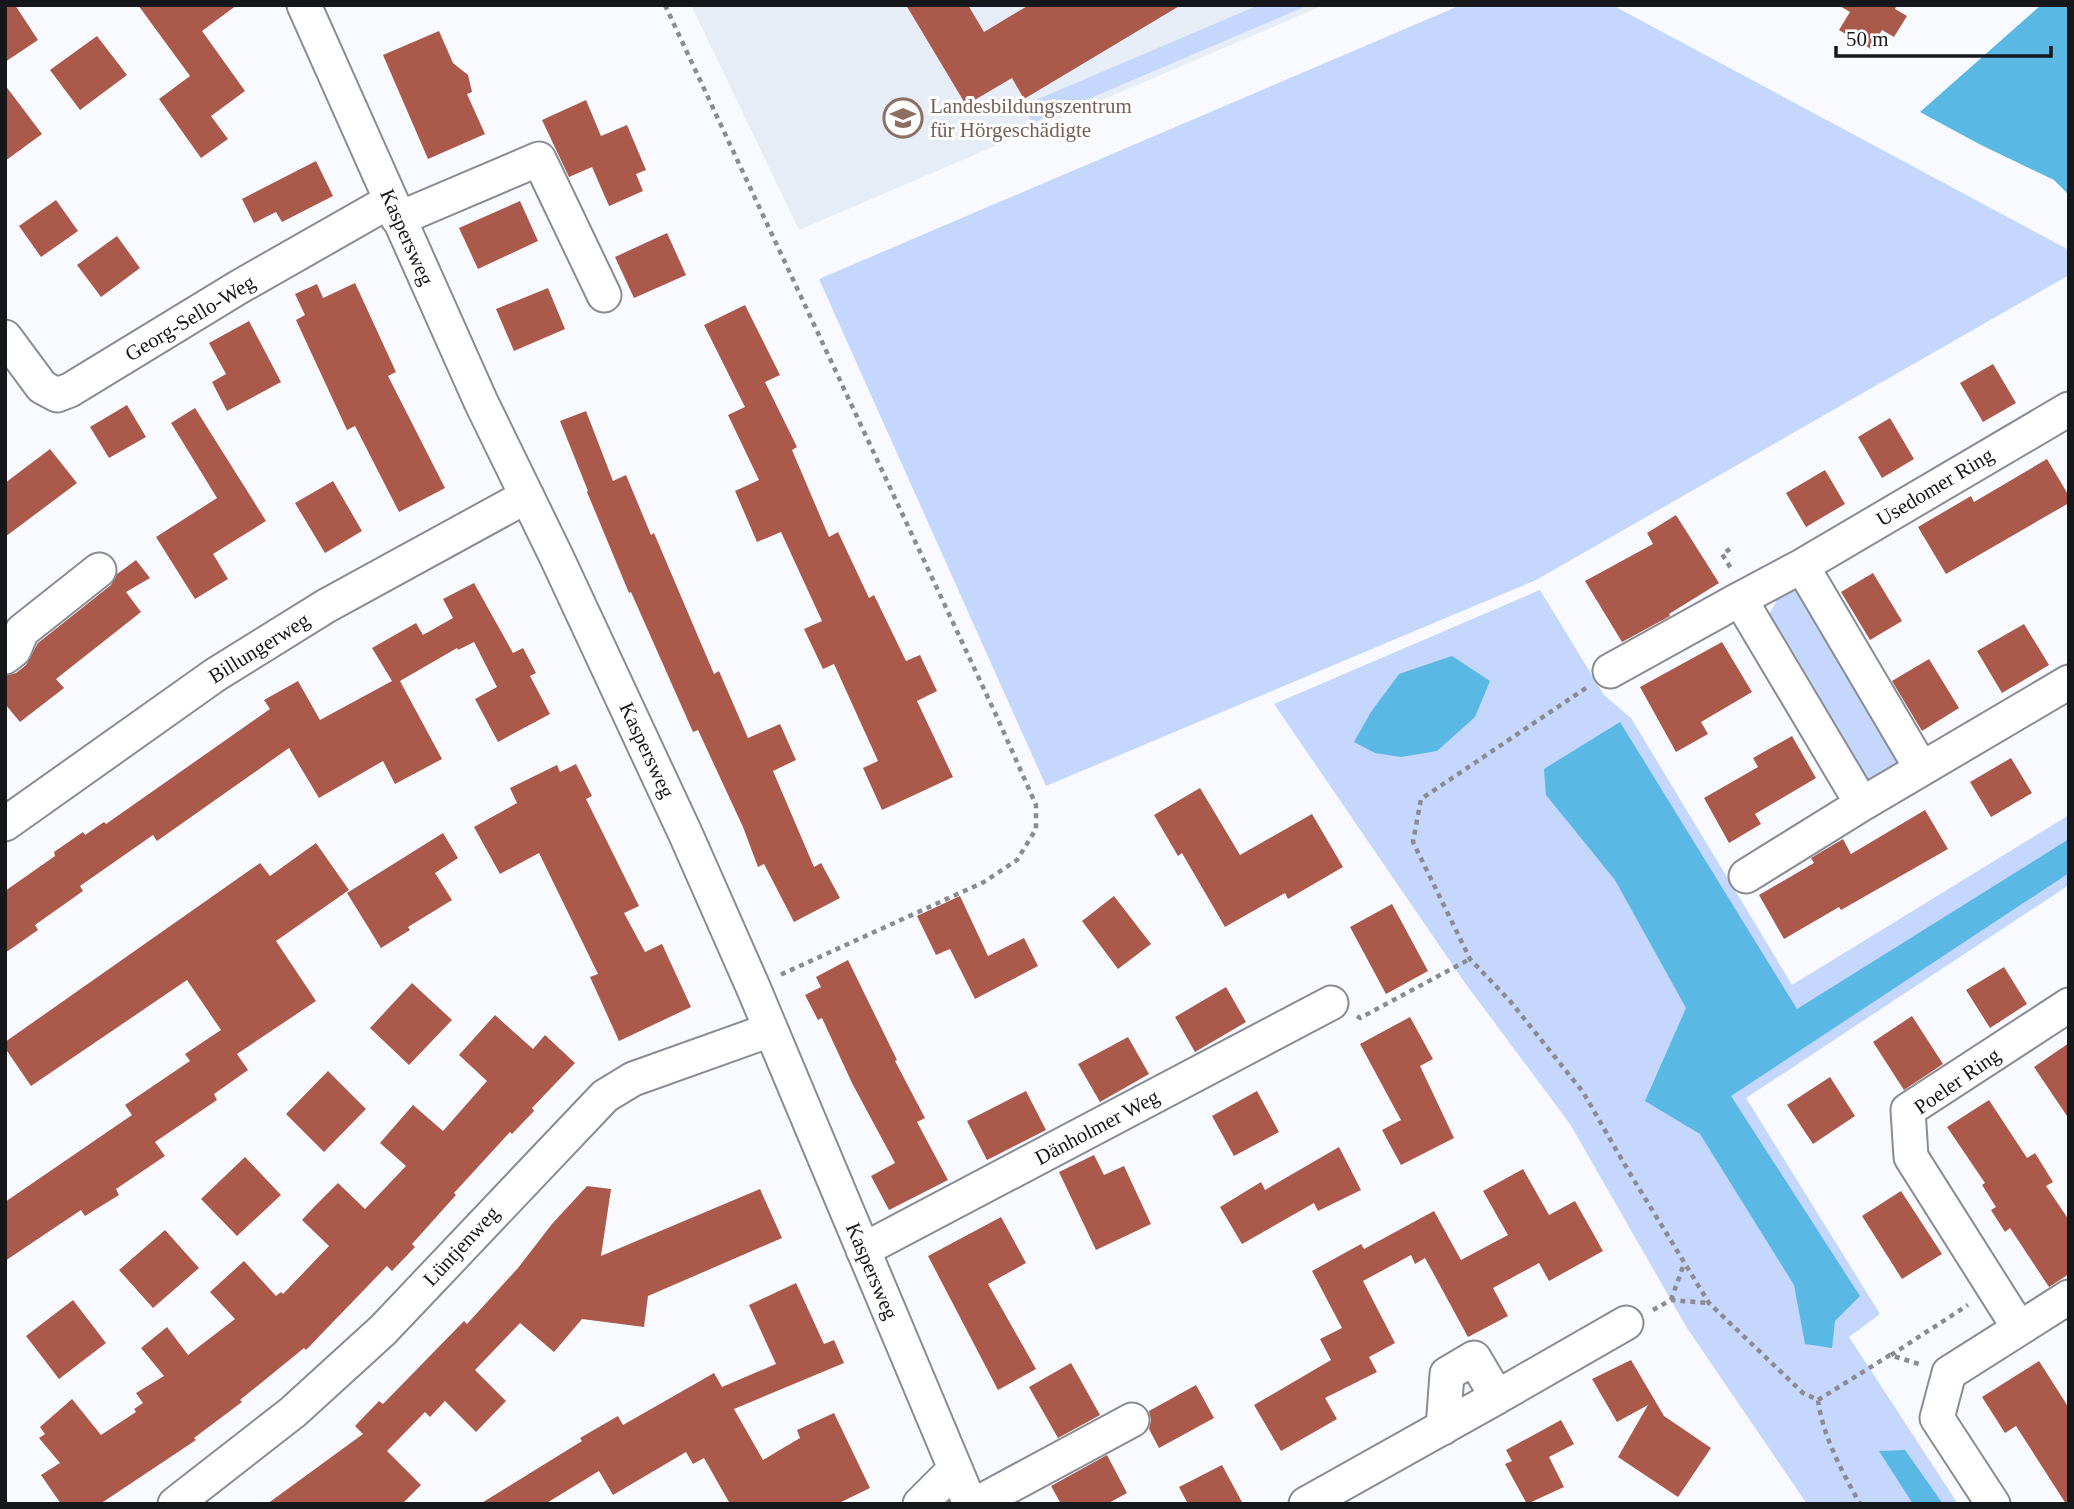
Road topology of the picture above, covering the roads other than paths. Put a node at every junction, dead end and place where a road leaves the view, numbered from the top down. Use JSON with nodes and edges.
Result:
{"nodes":[{"id":1,"x":304,"y":5,"type":"edge"},
{"id":2,"x":394,"y":210,"type":"junction"},
{"id":3,"x":604,"y":295,"type":"dead end"},
{"id":4,"x":5,"y":337,"type":"edge"},
{"id":5,"x":2069,"y":409,"type":"edge"},
{"id":6,"x":527,"y":496,"type":"junction"},
{"id":7,"x":1802,"y":566,"type":"junction"},
{"id":8,"x":99,"y":570,"type":"dead end"},
{"id":9,"x":1740,"y":599,"type":"junction"},
{"id":10,"x":5,"y":657,"type":"edge"},
{"id":11,"x":1611,"y":671,"type":"road end"},
{"id":12,"x":2069,"y":682,"type":"edge"},
{"id":13,"x":1921,"y":768,"type":"junction"},
{"id":14,"x":1862,"y":804,"type":"junction"},
{"id":15,"x":10,"y":811,"type":"edge"},
{"id":16,"x":1746,"y":876,"type":"dead end"},
{"id":17,"x":1331,"y":1003,"type":"road end"},
{"id":18,"x":2069,"y":1005,"type":"edge"},
{"id":19,"x":771,"y":1030,"type":"junction"},
{"id":20,"x":863,"y":1250,"type":"junction"},
{"id":21,"x":2069,"y":1297,"type":"edge"},
{"id":22,"x":1626,"y":1323,"type":"road end"},
{"id":23,"x":2019,"y":1328,"type":"junction"},
{"id":24,"x":1497,"y":1397,"type":"junction"},
{"id":25,"x":1132,"y":1420,"type":"dead end"},
{"id":26,"x":1443,"y":1428,"type":"junction"},
{"id":27,"x":955,"y":1469,"type":"junction"},
{"id":28,"x":175,"y":1504,"type":"edge"},
{"id":29,"x":920,"y":1504,"type":"edge"},
{"id":30,"x":970,"y":1504,"type":"edge"},
{"id":31,"x":976,"y":1504,"type":"edge"},
{"id":32,"x":1306,"y":1504,"type":"edge"},
{"id":33,"x":1993,"y":1504,"type":"edge"}],
"edges":[{"from":1,"to":2,"type":"street","name":"Kaspersweg"},
{"from":2,"to":3,"type":"street"},
{"from":2,"to":4,"type":"street","name":"Georg-Sello-Weg"},
{"from":2,"to":6,"type":"street","name":"Kaspersweg"},
{"from":5,"to":7,"type":"street","name":"Usedomer Ring"},
{"from":6,"to":15,"type":"street","name":"Billungerweg"},
{"from":6,"to":19,"type":"street","name":"Kaspersweg"},
{"from":7,"to":9,"type":"street","name":"Usedomer Ring"},
{"from":7,"to":13,"type":"street"},
{"from":8,"to":10,"type":"street"},
{"from":9,"to":11,"type":"street","name":"Usedomer Ring"},
{"from":9,"to":14,"type":"street"},
{"from":12,"to":13,"type":"street"},
{"from":13,"to":14,"type":"street"},
{"from":14,"to":16,"type":"street"},
{"from":17,"to":20,"type":"street","name":"Dänholmer Weg"},
{"from":18,"to":23,"type":"street","name":"Poeler Ring"},
{"from":19,"to":20,"type":"street","name":"Kaspersweg"},
{"from":19,"to":28,"type":"street","name":"Lüntjenweg"},
{"from":20,"to":27,"type":"street","name":"Kaspersweg"},
{"from":21,"to":23,"type":"street"},
{"from":22,"to":24,"type":"street"},
{"from":23,"to":33,"type":"street"},
{"from":24,"to":26,"type":"street"},
{"from":24,"to":26,"type":"street"},
{"from":25,"to":31,"type":"street"},
{"from":26,"to":32,"type":"street"},
{"from":27,"to":29,"type":"street"},
{"from":27,"to":30,"type":"street","name":"Kaspersweg"}]}
